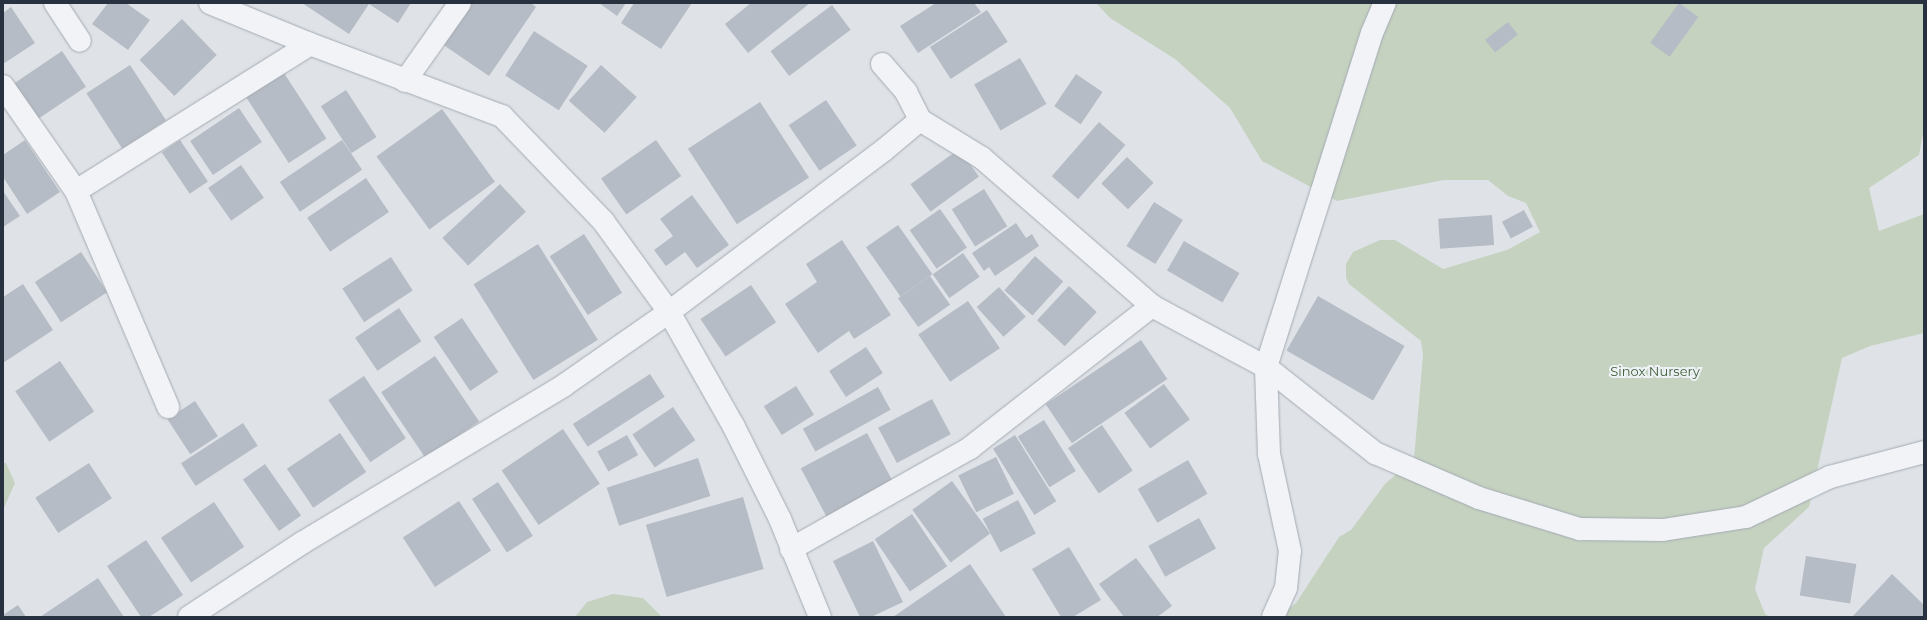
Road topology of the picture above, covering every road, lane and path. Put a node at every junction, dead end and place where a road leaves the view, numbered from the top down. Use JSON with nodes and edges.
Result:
{"nodes":[{"id":1,"x":55,"y":3,"type":"edge"},
{"id":2,"x":210,"y":3,"type":"edge"},
{"id":3,"x":460,"y":3,"type":"edge"},
{"id":4,"x":1385,"y":3,"type":"edge"},
{"id":5,"x":80,"y":41,"type":"dead end"},
{"id":6,"x":310,"y":44,"type":"junction"},
{"id":7,"x":882,"y":64,"type":"dead end"},
{"id":8,"x":406,"y":81,"type":"junction"},
{"id":9,"x":3,"y":86,"type":"edge"},
{"id":10,"x":920,"y":120,"type":"junction"},
{"id":11,"x":76,"y":191,"type":"junction"},
{"id":12,"x":1152,"y":306,"type":"junction"},
{"id":13,"x":669,"y":312,"type":"junction"},
{"id":14,"x":1266,"y":367,"type":"junction"},
{"id":15,"x":168,"y":407,"type":"dead end"},
{"id":16,"x":1924,"y":452,"type":"edge"},
{"id":17,"x":791,"y":549,"type":"junction"},
{"id":18,"x":189,"y":617,"type":"edge"},
{"id":19,"x":820,"y":617,"type":"edge"},
{"id":20,"x":1273,"y":617,"type":"edge"}],
"edges":[{"from":1,"to":5,"type":"street"},
{"from":2,"to":6,"type":"street"},
{"from":3,"to":8,"type":"street"},
{"from":4,"to":14,"type":"street"},
{"from":6,"to":8,"type":"street"},
{"from":6,"to":11,"type":"street"},
{"from":7,"to":10,"type":"street"},
{"from":8,"to":13,"type":"street"},
{"from":9,"to":11,"type":"street"},
{"from":10,"to":12,"type":"street"},
{"from":10,"to":13,"type":"street"},
{"from":11,"to":15,"type":"street"},
{"from":12,"to":14,"type":"street"},
{"from":12,"to":17,"type":"street"},
{"from":13,"to":17,"type":"street"},
{"from":13,"to":18,"type":"street"},
{"from":14,"to":16,"type":"street"},
{"from":14,"to":20,"type":"street"},
{"from":17,"to":19,"type":"street"}]}
